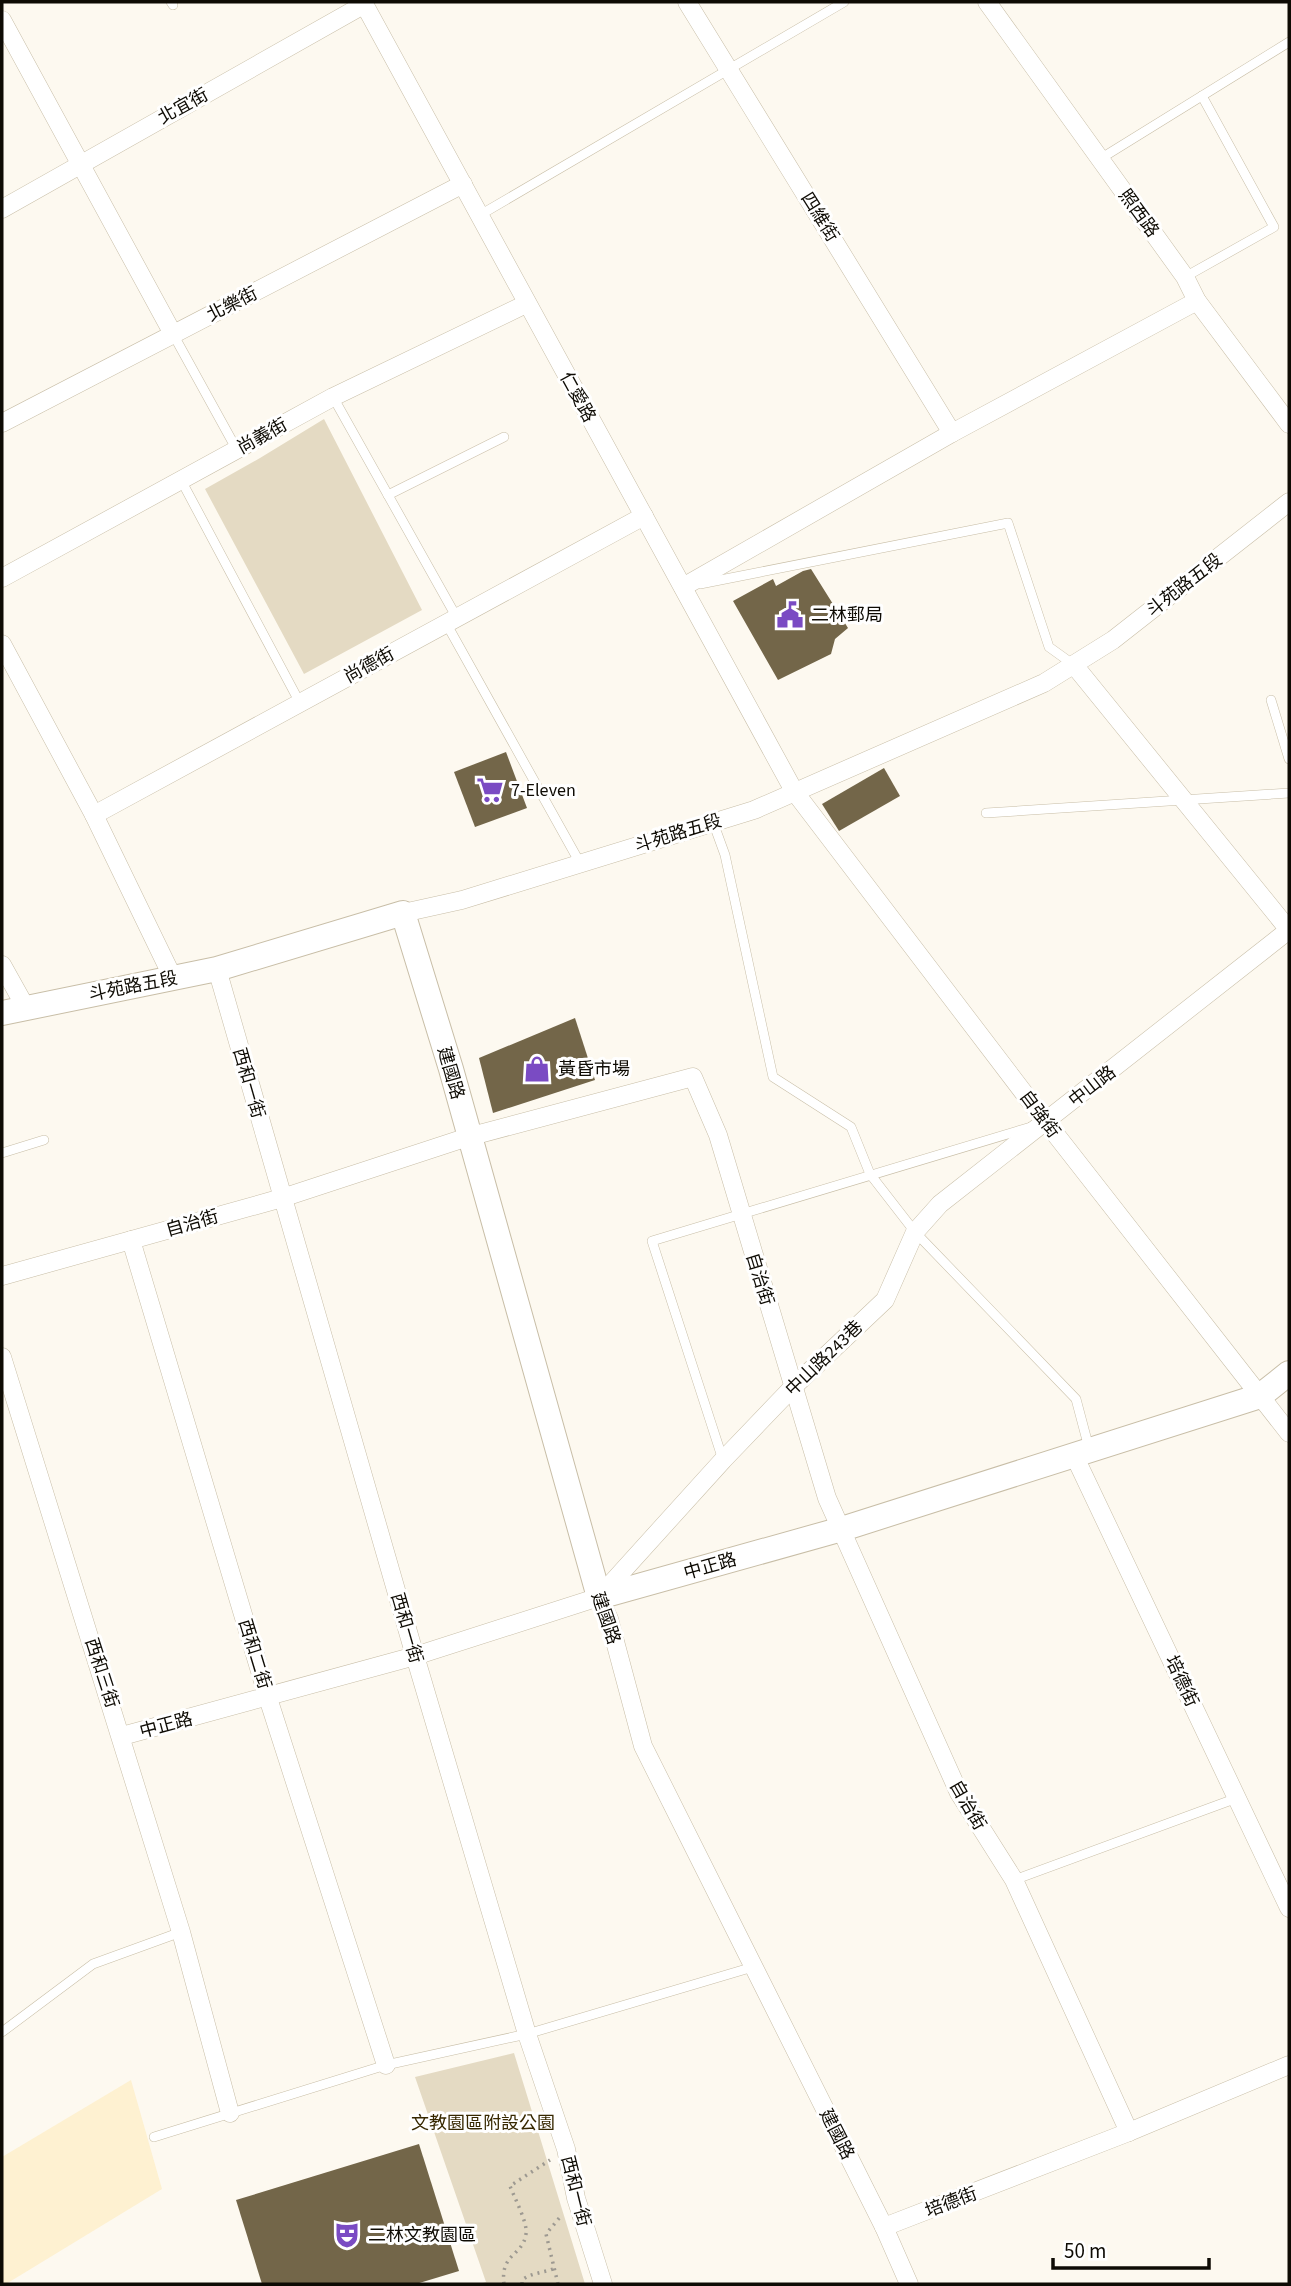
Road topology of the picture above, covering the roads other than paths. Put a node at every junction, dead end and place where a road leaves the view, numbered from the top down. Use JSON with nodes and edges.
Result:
{"nodes":[{"id":1,"x":687,"y":2,"type":"edge"},
{"id":2,"x":844,"y":2,"type":"edge"},
{"id":3,"x":987,"y":2,"type":"edge"},
{"id":4,"x":364,"y":3,"type":"edge"},
{"id":5,"x":2,"y":20,"type":"edge"},
{"id":6,"x":1288,"y":46,"type":"edge"},
{"id":7,"x":728,"y":69,"type":"junction"},
{"id":8,"x":1202,"y":96,"type":"junction"},
{"id":9,"x":1100,"y":159,"type":"junction"},
{"id":10,"x":80,"y":163,"type":"junction"},
{"id":11,"x":463,"y":184,"type":"junction"},
{"id":12,"x":2,"y":209,"type":"edge"},
{"id":13,"x":480,"y":215,"type":"junction"},
{"id":14,"x":1185,"y":277,"type":"junction"},
{"id":15,"x":1197,"y":301,"type":"junction"},
{"id":16,"x":526,"y":304,"type":"junction"},
{"id":17,"x":173,"y":334,"type":"junction"},
{"id":18,"x":333,"y":397,"type":"junction"},
{"id":19,"x":2,"y":423,"type":"edge"},
{"id":20,"x":1289,"y":424,"type":"edge"},
{"id":21,"x":953,"y":433,"type":"junction"},
{"id":22,"x":504,"y":437,"type":"dead end"},
{"id":23,"x":237,"y":450,"type":"junction"},
{"id":24,"x":181,"y":481,"type":"junction"},
{"id":25,"x":388,"y":495,"type":"junction"},
{"id":26,"x":1289,"y":502,"type":"edge"},
{"id":27,"x":644,"y":516,"type":"junction"},
{"id":28,"x":2,"y":578,"type":"edge"},
{"id":29,"x":683,"y":587,"type":"junction"},
{"id":30,"x":452,"y":620,"type":"junction"},
{"id":31,"x":2,"y":644,"type":"edge"},
{"id":32,"x":1074,"y":665,"type":"junction"},
{"id":33,"x":1270,"y":700,"type":"dead end"},
{"id":34,"x":300,"y":703,"type":"junction"},
{"id":35,"x":1289,"y":759,"type":"edge"},
{"id":36,"x":794,"y":791,"type":"junction"},
{"id":37,"x":1289,"y":793,"type":"edge"},
{"id":38,"x":1185,"y":801,"type":"junction"},
{"id":39,"x":986,"y":813,"type":"dead end"},
{"id":40,"x":94,"y":815,"type":"junction"},
{"id":41,"x":713,"y":822,"type":"junction"},
{"id":42,"x":580,"y":863,"type":"junction"},
{"id":43,"x":404,"y":913,"type":"junction"},
{"id":44,"x":1289,"y":930,"type":"edge"},
{"id":45,"x":2,"y":965,"type":"edge"},
{"id":46,"x":217,"y":969,"type":"junction"},
{"id":47,"x":173,"y":978,"type":"junction"},
{"id":48,"x":26,"y":1007,"type":"junction"},
{"id":49,"x":2,"y":1013,"type":"edge"},
{"id":50,"x":1046,"y":1122,"type":"junction"},
{"id":51,"x":468,"y":1137,"type":"junction"},
{"id":52,"x":44,"y":1140,"type":"dead end"},
{"id":53,"x":2,"y":1153,"type":"edge"},
{"id":54,"x":870,"y":1174,"type":"junction"},
{"id":55,"x":282,"y":1198,"type":"junction"},
{"id":56,"x":741,"y":1213,"type":"junction"},
{"id":57,"x":915,"y":1232,"type":"junction"},
{"id":58,"x":131,"y":1240,"type":"junction"},
{"id":59,"x":2,"y":1276,"type":"edge"},
{"id":60,"x":2,"y":1357,"type":"edge"},
{"id":61,"x":1289,"y":1373,"type":"edge"},
{"id":62,"x":793,"y":1387,"type":"junction"},
{"id":63,"x":1260,"y":1396,"type":"junction"},
{"id":64,"x":1289,"y":1433,"type":"edge"},
{"id":65,"x":1082,"y":1452,"type":"junction"},
{"id":66,"x":723,"y":1460,"type":"junction"},
{"id":67,"x":842,"y":1528,"type":"junction"},
{"id":68,"x":598,"y":1597,"type":"junction"},
{"id":69,"x":415,"y":1657,"type":"junction"},
{"id":70,"x":268,"y":1698,"type":"junction"},
{"id":71,"x":122,"y":1736,"type":"junction"},
{"id":72,"x":1237,"y":1798,"type":"junction"},
{"id":73,"x":1014,"y":1881,"type":"junction"},
{"id":74,"x":1289,"y":1908,"type":"edge"},
{"id":75,"x":181,"y":1932,"type":"junction"},
{"id":76,"x":753,"y":1967,"type":"junction"},
{"id":77,"x":2,"y":2032,"type":"edge"},
{"id":78,"x":527,"y":2034,"type":"junction"},
{"id":79,"x":386,"y":2064,"type":"junction"},
{"id":80,"x":1289,"y":2066,"type":"edge"},
{"id":81,"x":230,"y":2113,"type":"junction"},
{"id":82,"x":1129,"y":2133,"type":"junction"},
{"id":83,"x":154,"y":2137,"type":"dead end"},
{"id":84,"x":884,"y":2227,"type":"junction"},
{"id":85,"x":603,"y":2284,"type":"edge"},
{"id":86,"x":909,"y":2284,"type":"edge"}],
"edges":[{"from":1,"to":7,"type":"street","name":"四維街"},
{"from":2,"to":7,"type":"lane"},
{"from":3,"to":9,"type":"street","name":"照西路"},
{"from":4,"to":10,"type":"street","name":"北宜街"},
{"from":4,"to":11,"type":"street","name":"仁愛路"},
{"from":5,"to":10,"type":"street"},
{"from":6,"to":8,"type":"lane"},
{"from":7,"to":13,"type":"lane"},
{"from":7,"to":21,"type":"street","name":"四維街"},
{"from":8,"to":9,"type":"lane"},
{"from":8,"to":14,"type":"lane"},
{"from":9,"to":14,"type":"street","name":"照西路"},
{"from":10,"to":12,"type":"street","name":"北宜街"},
{"from":10,"to":17,"type":"street"},
{"from":11,"to":13,"type":"street","name":"仁愛路"},
{"from":11,"to":17,"type":"street","name":"北樂街"},
{"from":13,"to":16,"type":"street","name":"仁愛路"},
{"from":14,"to":15,"type":"street","name":"照西路"},
{"from":15,"to":20,"type":"street","name":"照西路"},
{"from":15,"to":21,"type":"street"},
{"from":16,"to":18,"type":"street","name":"尚義街"},
{"from":16,"to":27,"type":"street","name":"仁愛路"},
{"from":17,"to":19,"type":"street","name":"北樂街"},
{"from":17,"to":23,"type":"lane"},
{"from":18,"to":23,"type":"street","name":"尚義街"},
{"from":18,"to":25,"type":"lane"},
{"from":21,"to":29,"type":"street"},
{"from":22,"to":25,"type":"lane"},
{"from":23,"to":24,"type":"street","name":"尚義街"},
{"from":24,"to":28,"type":"street","name":"尚義街"},
{"from":24,"to":34,"type":"lane"},
{"from":25,"to":30,"type":"lane"},
{"from":26,"to":32,"type":"street","name":"斗苑路五段"},
{"from":27,"to":29,"type":"street","name":"仁愛路"},
{"from":27,"to":30,"type":"street","name":"尚德街"},
{"from":29,"to":32,"type":"lane"},
{"from":29,"to":36,"type":"street","name":"仁愛路"},
{"from":30,"to":34,"type":"street","name":"尚德街"},
{"from":30,"to":42,"type":"lane"},
{"from":31,"to":40,"type":"street"},
{"from":32,"to":36,"type":"street","name":"斗苑路五段"},
{"from":32,"to":38,"type":"street"},
{"from":33,"to":35,"type":"lane"},
{"from":34,"to":40,"type":"street","name":"尚德街"},
{"from":36,"to":41,"type":"street","name":"斗苑路五段"},
{"from":36,"to":50,"type":"street","name":"自強街"},
{"from":37,"to":38,"type":"lane"},
{"from":38,"to":39,"type":"lane"},
{"from":38,"to":44,"type":"street"},
{"from":40,"to":47,"type":"street"},
{"from":41,"to":42,"type":"street","name":"斗苑路五段"},
{"from":41,"to":54,"type":"lane"},
{"from":42,"to":43,"type":"street","name":"斗苑路五段"},
{"from":43,"to":46,"type":"main road","name":"斗苑路五段"},
{"from":43,"to":51,"type":"main road","name":"建國路"},
{"from":44,"to":50,"type":"street","name":"中山路"},
{"from":45,"to":48,"type":"street"},
{"from":46,"to":47,"type":"main road","name":"斗苑路五段"},
{"from":46,"to":55,"type":"street","name":"西和一街"},
{"from":47,"to":48,"type":"main road","name":"斗苑路五段"},
{"from":48,"to":49,"type":"main road","name":"斗苑路五段"},
{"from":50,"to":54,"type":"lane","name":"中山路"},
{"from":50,"to":57,"type":"street","name":"中山路243巷"},
{"from":50,"to":63,"type":"street","name":"自強街"},
{"from":51,"to":55,"type":"street","name":"自治街"},
{"from":51,"to":56,"type":"street","name":"自治街"},
{"from":51,"to":68,"type":"main road","name":"建國路"},
{"from":52,"to":53,"type":"lane"},
{"from":54,"to":56,"type":"lane","name":"中山路"},
{"from":54,"to":57,"type":"lane"},
{"from":55,"to":58,"type":"street","name":"自治街"},
{"from":55,"to":69,"type":"street","name":"西和一街"},
{"from":56,"to":62,"type":"street","name":"自治街"},
{"from":56,"to":66,"type":"lane","name":"中山路"},
{"from":57,"to":62,"type":"street","name":"中山路243巷"},
{"from":57,"to":65,"type":"lane"},
{"from":58,"to":59,"type":"street","name":"自治街"},
{"from":58,"to":70,"type":"street","name":"西和二街"},
{"from":60,"to":71,"type":"street","name":"西和三街"},
{"from":61,"to":63,"type":"main road","name":"中正路"},
{"from":62,"to":66,"type":"street","name":"中山路243巷"},
{"from":62,"to":67,"type":"street","name":"自治街"},
{"from":63,"to":64,"type":"street","name":"自強街"},
{"from":63,"to":65,"type":"main road","name":"中正路"},
{"from":65,"to":67,"type":"main road","name":"中正路"},
{"from":65,"to":72,"type":"street","name":"培德街"},
{"from":66,"to":68,"type":"street","name":"中山路243巷"},
{"from":67,"to":68,"type":"main road","name":"中正路"},
{"from":67,"to":73,"type":"street","name":"自治街"},
{"from":68,"to":69,"type":"street","name":"中正路"},
{"from":68,"to":76,"type":"street","name":"建國路"},
{"from":69,"to":70,"type":"street","name":"中正路"},
{"from":69,"to":78,"type":"street","name":"西和一街"},
{"from":70,"to":71,"type":"street","name":"中正路"},
{"from":70,"to":79,"type":"street","name":"西和二街"},
{"from":71,"to":75,"type":"street","name":"西和三街"},
{"from":72,"to":73,"type":"lane"},
{"from":72,"to":74,"type":"street","name":"培德街"},
{"from":73,"to":82,"type":"street","name":"自治街"},
{"from":75,"to":77,"type":"lane"},
{"from":75,"to":81,"type":"street","name":"西和三街"},
{"from":76,"to":78,"type":"lane"},
{"from":76,"to":84,"type":"street","name":"建國路"},
{"from":78,"to":79,"type":"lane"},
{"from":78,"to":85,"type":"street","name":"西和一街"},
{"from":79,"to":81,"type":"lane"},
{"from":80,"to":82,"type":"street","name":"培德街"},
{"from":81,"to":83,"type":"lane"},
{"from":82,"to":84,"type":"street","name":"培德街"},
{"from":84,"to":86,"type":"street","name":"建國路"}]}
